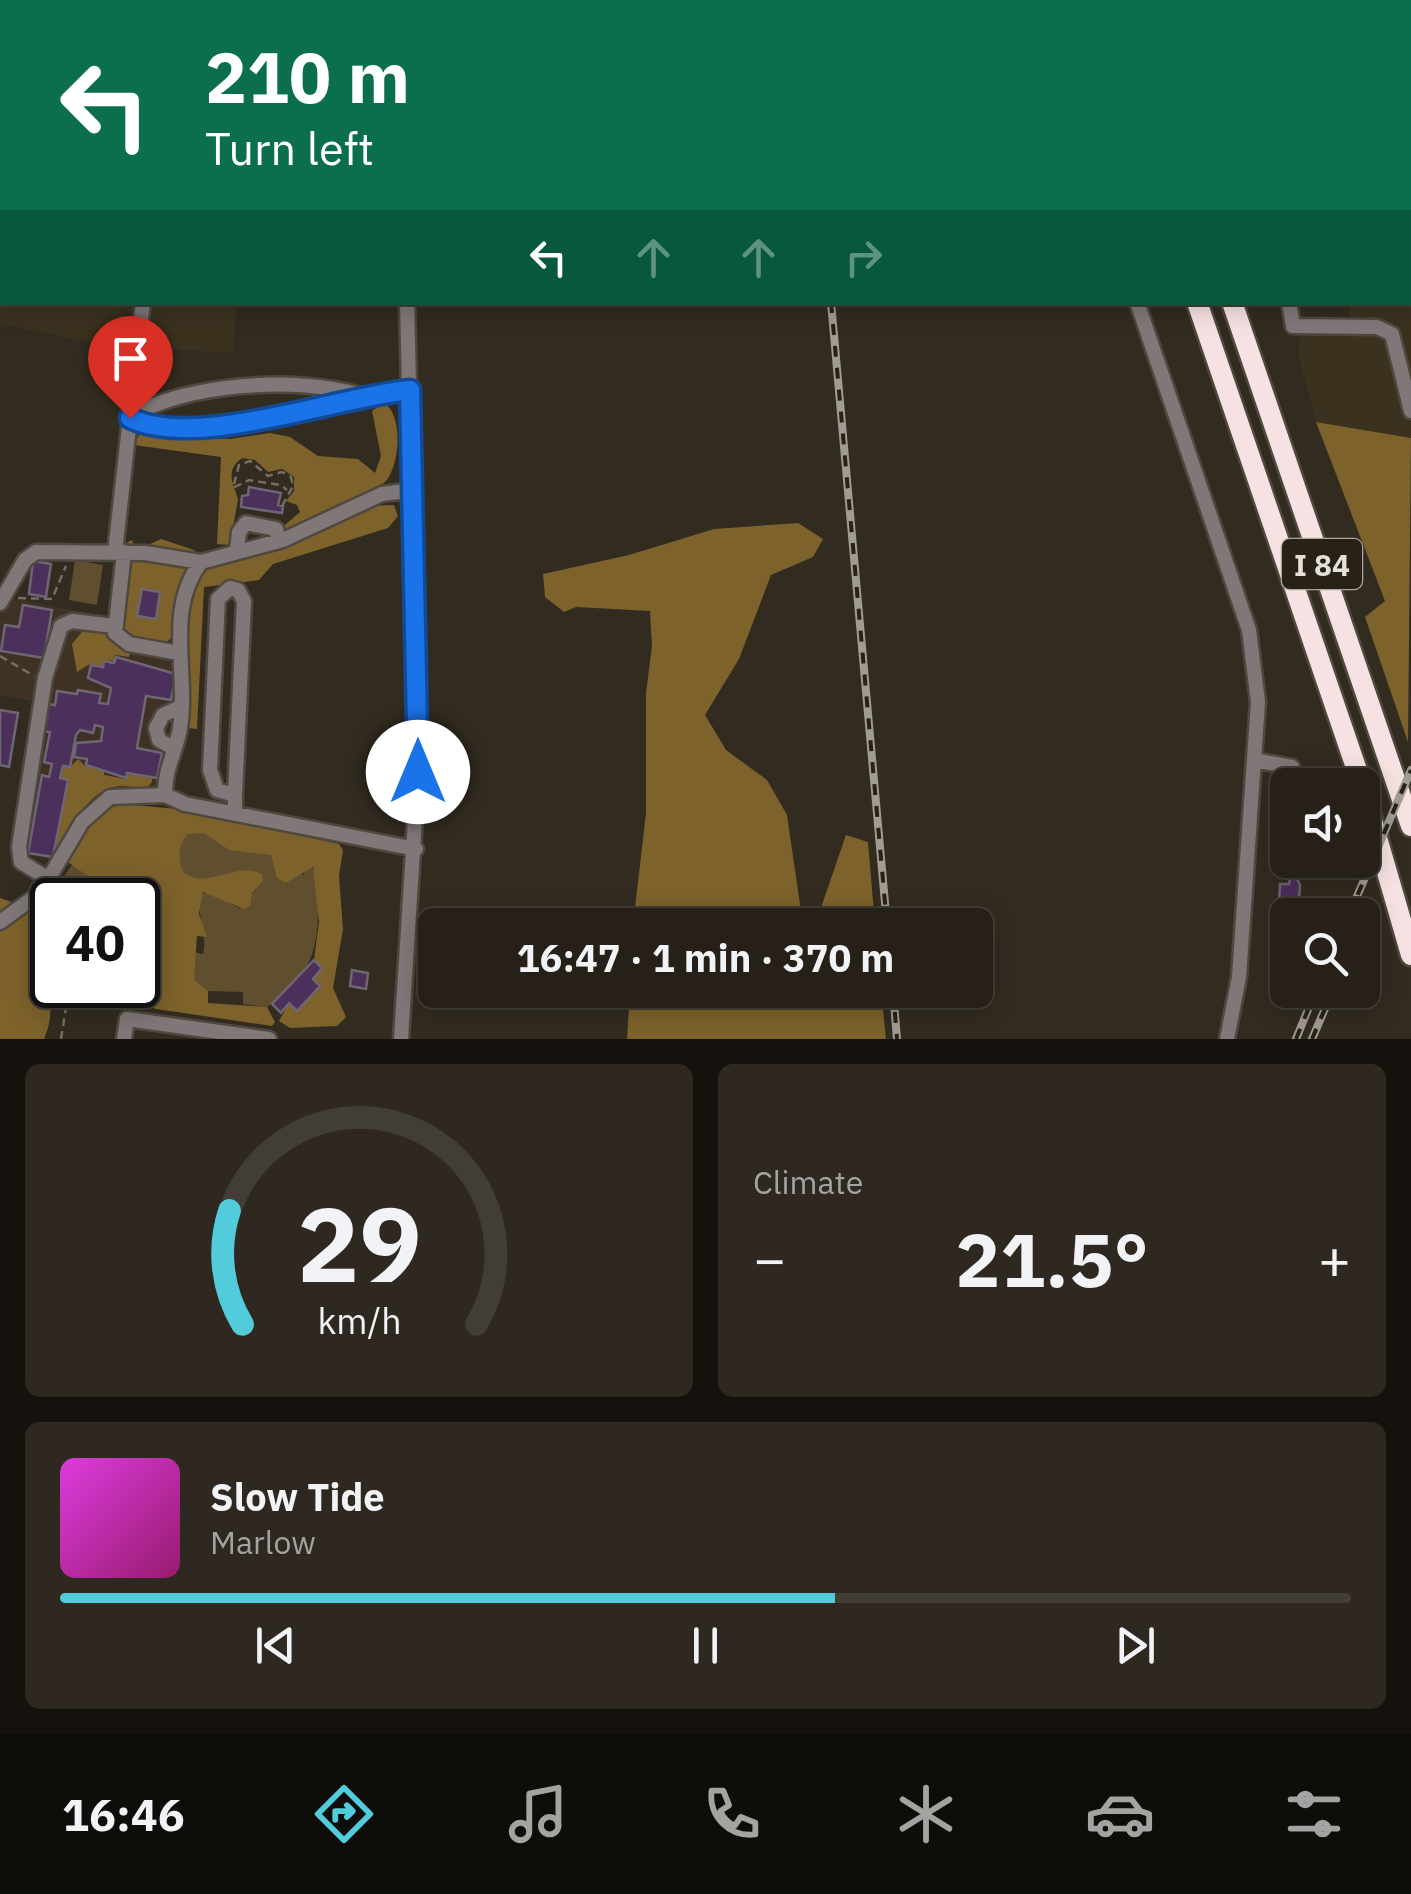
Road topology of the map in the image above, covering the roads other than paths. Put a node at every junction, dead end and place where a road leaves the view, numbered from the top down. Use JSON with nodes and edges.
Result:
{"nodes":[{"id":1,"x":144,"y":305,"type":"edge"},
{"id":2,"x":407,"y":305,"type":"edge"},
{"id":3,"x":1138,"y":305,"type":"edge"},
{"id":4,"x":1198,"y":305,"type":"edge"},
{"id":5,"x":1233,"y":305,"type":"edge"},
{"id":6,"x":1289,"y":305,"type":"edge"},
{"id":7,"x":410,"y":390,"type":"junction"},
{"id":8,"x":360,"y":395,"type":"junction"},
{"id":9,"x":1411,"y":411,"type":"edge"},
{"id":10,"x":130,"y":418,"type":"junction"},
{"id":11,"x":412,"y":490,"type":"junction"},
{"id":12,"x":279,"y":541,"type":"junction"},
{"id":13,"x":237,"y":550,"type":"junction"},
{"id":14,"x":120,"y":552,"type":"junction"},
{"id":15,"x":201,"y":562,"type":"junction"},
{"id":16,"x":3,"y":600,"type":"edge"},
{"id":17,"x":114,"y":626,"type":"junction"},
{"id":18,"x":179,"y":653,"type":"junction"},
{"id":19,"x":180,"y":707,"type":"junction"},
{"id":20,"x":173,"y":748,"type":"junction"},
{"id":21,"x":1254,"y":760,"type":"junction"},
{"id":22,"x":1292,"y":767,"type":"dead end"},
{"id":23,"x":1356,"y":768,"type":"edge"},
{"id":24,"x":235,"y":795,"type":"junction"},
{"id":25,"x":166,"y":796,"type":"junction"},
{"id":26,"x":235,"y":813,"type":"junction"},
{"id":27,"x":1411,"y":826,"type":"edge"},
{"id":28,"x":1380,"y":848,"type":"edge"},
{"id":29,"x":416,"y":849,"type":"junction"},
{"id":30,"x":51,"y":878,"type":"joint"},
{"id":31,"x":30,"y":901,"type":"edge"},
{"id":32,"x":0,"y":922,"type":"edge"},
{"id":33,"x":1411,"y":954,"type":"edge"},
{"id":34,"x":124,"y":1039,"type":"edge"},
{"id":35,"x":269,"y":1039,"type":"edge"},
{"id":36,"x":401,"y":1039,"type":"edge"},
{"id":37,"x":1227,"y":1039,"type":"edge"}],
"edges":[{"from":1,"to":10,"type":"street"},
{"from":2,"to":7,"type":"street"},
{"from":3,"to":21,"type":"street"},
{"from":4,"to":23,"type":"highway","number":"I 84"},
{"from":5,"to":27,"type":"highway","number":"I 84"},
{"from":6,"to":9,"type":"street"},
{"from":7,"to":8,"type":"street"},
{"from":7,"to":11,"type":"street"},
{"from":8,"to":10,"type":"street"},
{"from":8,"to":10,"type":"street"},
{"from":10,"to":14,"type":"street"},
{"from":11,"to":12,"type":"street"},
{"from":11,"to":29,"type":"street"},
{"from":12,"to":13,"type":"street"},
{"from":12,"to":13,"type":"street"},
{"from":13,"to":15,"type":"street"},
{"from":14,"to":15,"type":"street"},
{"from":14,"to":16,"type":"street"},
{"from":14,"to":17,"type":"street"},
{"from":15,"to":18,"type":"street"},
{"from":17,"to":18,"type":"street"},
{"from":17,"to":30,"type":"street"},
{"from":18,"to":19,"type":"street"},
{"from":19,"to":20,"type":"street"},
{"from":19,"to":20,"type":"street"},
{"from":20,"to":25,"type":"street"},
{"from":21,"to":22,"type":"street"},
{"from":21,"to":37,"type":"street"},
{"from":24,"to":24,"type":"street"},
{"from":24,"to":26,"type":"street"},
{"from":25,"to":26,"type":"street"},
{"from":25,"to":30,"type":"street"},
{"from":26,"to":29,"type":"street"},
{"from":28,"to":33,"type":"highway","number":"I 84"},
{"from":29,"to":36,"type":"street"},
{"from":31,"to":32,"type":"street"},
{"from":34,"to":35,"type":"street"}]}
